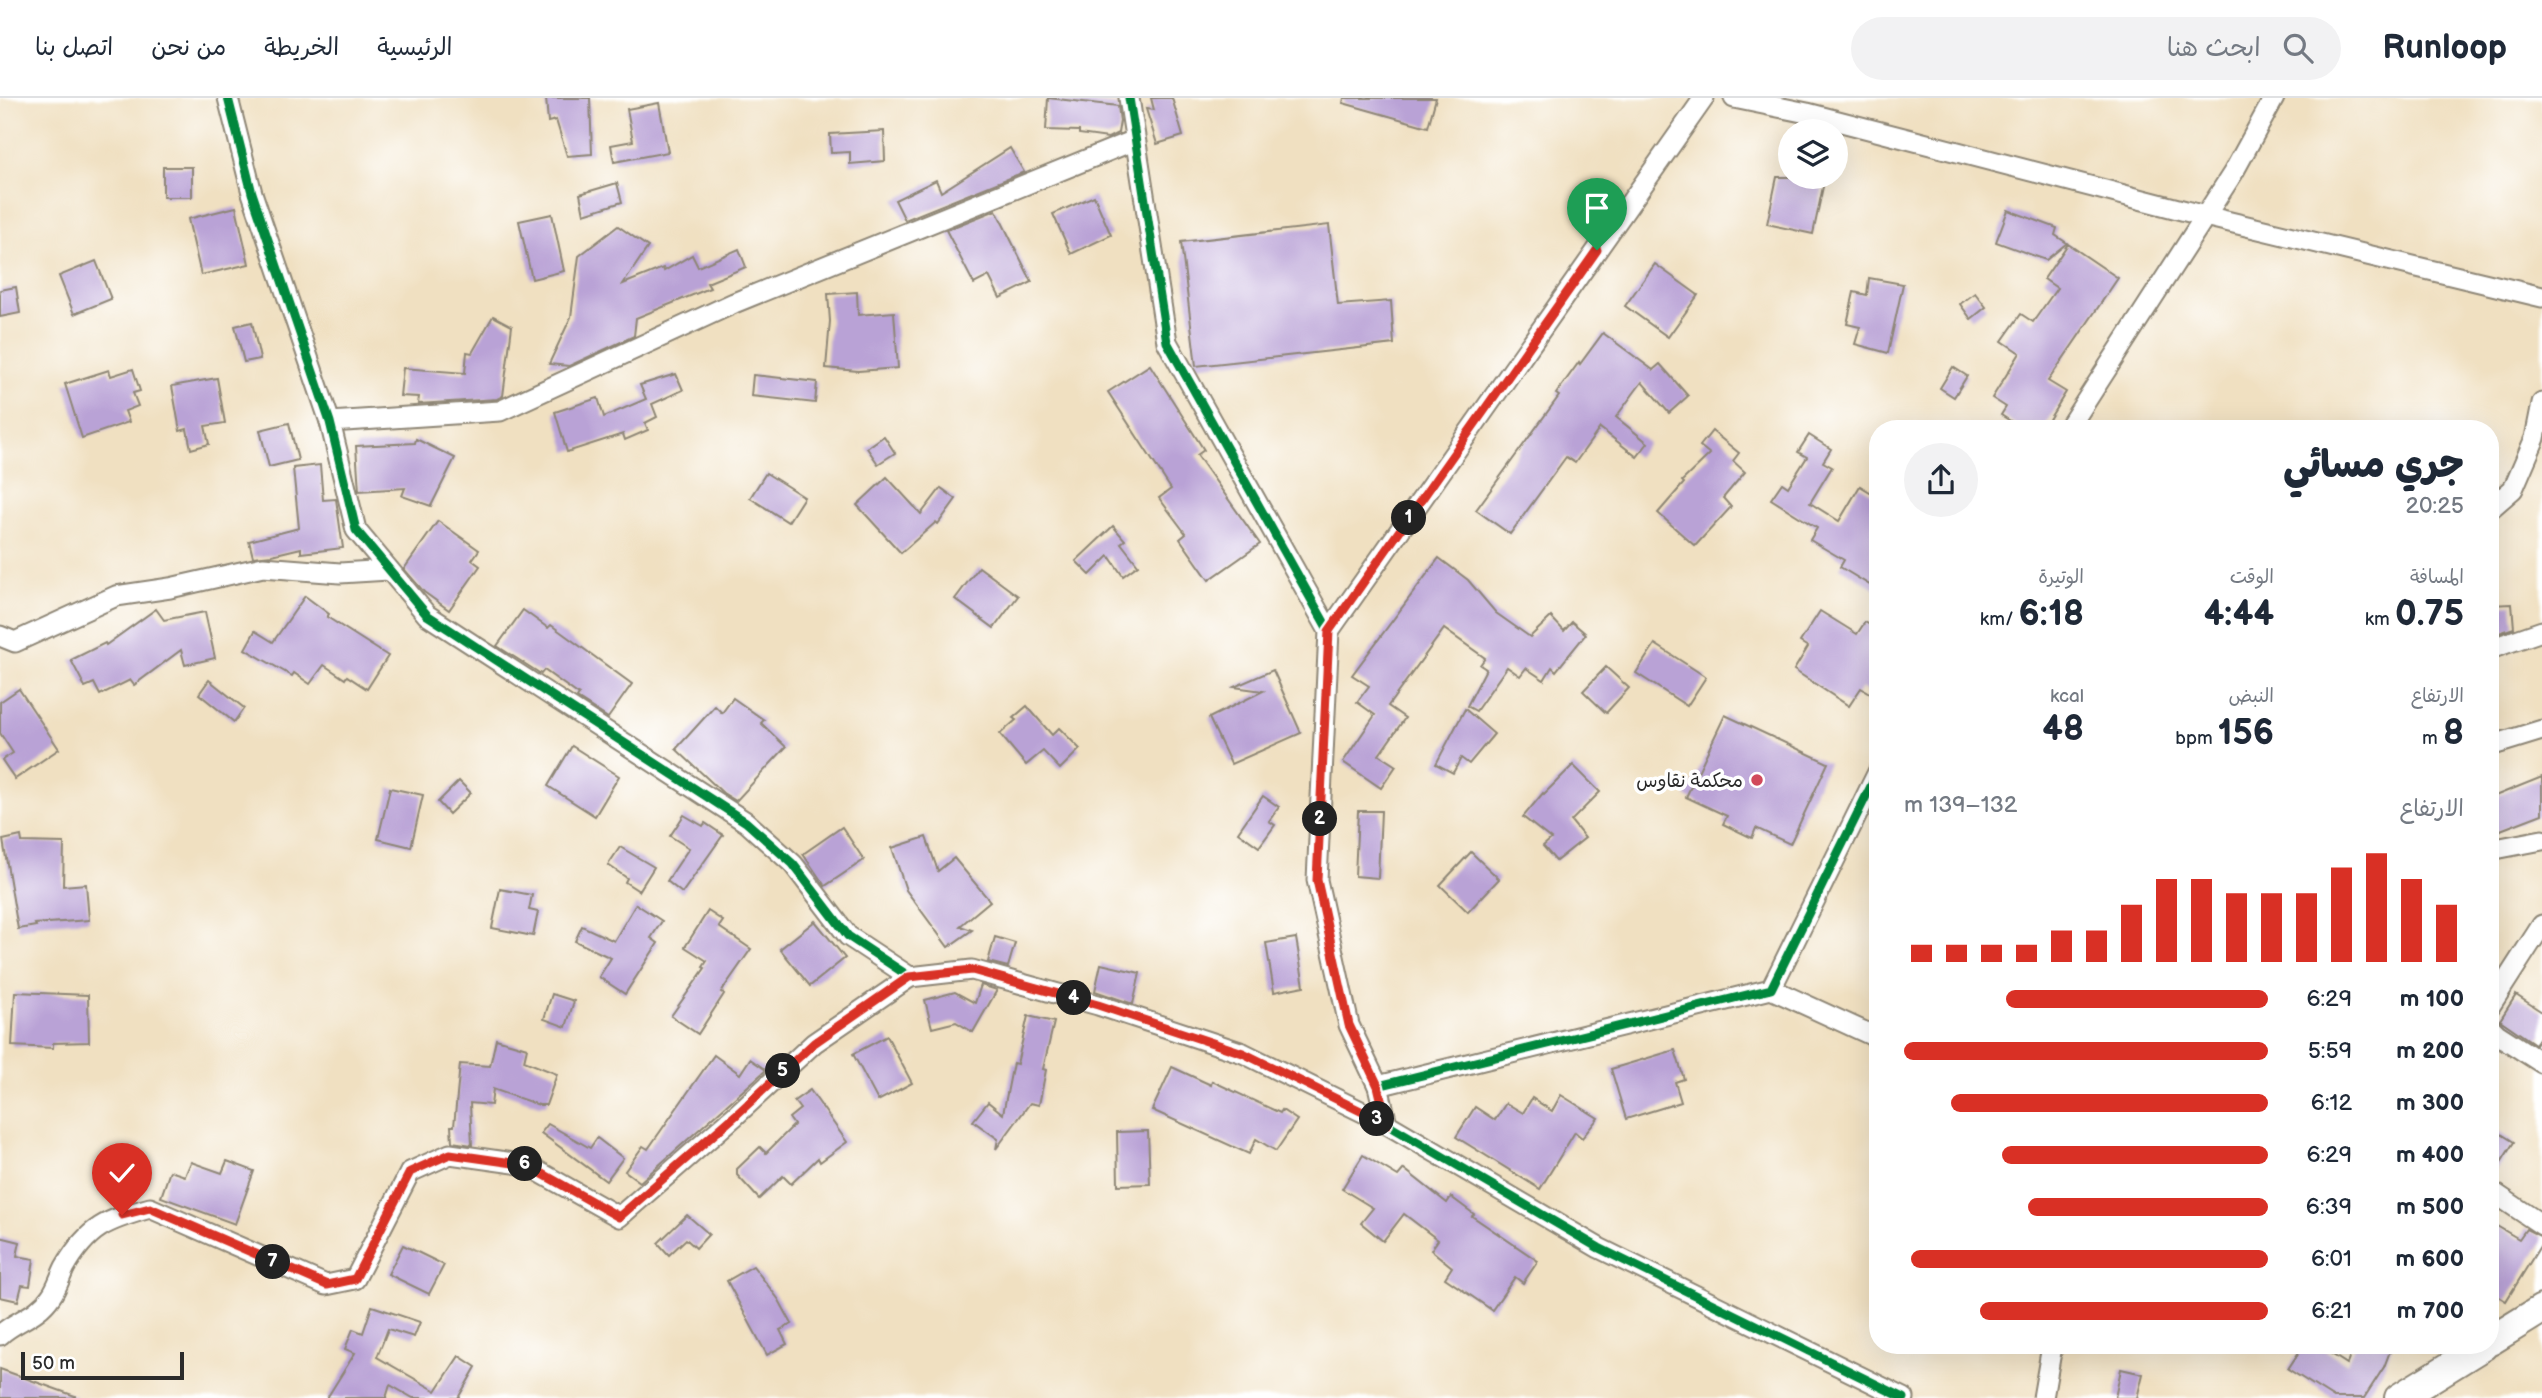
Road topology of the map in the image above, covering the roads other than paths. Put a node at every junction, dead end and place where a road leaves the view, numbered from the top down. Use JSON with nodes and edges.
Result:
{"nodes":[{"id":1,"x":228,"y":98,"type":"edge"},
{"id":2,"x":1129,"y":98,"type":"edge"},
{"id":3,"x":1704,"y":98,"type":"edge"},
{"id":4,"x":1734,"y":98,"type":"edge"},
{"id":5,"x":2274,"y":98,"type":"edge"},
{"id":6,"x":1810,"y":106,"type":"edge"},
{"id":7,"x":1135,"y":140,"type":"junction"},
{"id":8,"x":2205,"y":216,"type":"junction"},
{"id":9,"x":2542,"y":298,"type":"edge"},
{"id":10,"x":2542,"y":403,"type":"edge"},
{"id":11,"x":2074,"y":420,"type":"edge"},
{"id":12,"x":330,"y":422,"type":"junction"},
{"id":13,"x":2499,"y":501,"type":"edge"},
{"id":14,"x":389,"y":570,"type":"junction"},
{"id":15,"x":1329,"y":631,"type":"junction"},
{"id":16,"x":2542,"y":631,"type":"edge"},
{"id":17,"x":0,"y":636,"type":"edge"},
{"id":18,"x":2499,"y":646,"type":"edge"},
{"id":19,"x":2542,"y":730,"type":"edge"},
{"id":20,"x":2499,"y":743,"type":"edge"},
{"id":21,"x":1869,"y":790,"type":"edge"},
{"id":22,"x":2542,"y":840,"type":"edge"},
{"id":23,"x":2499,"y":848,"type":"edge"},
{"id":24,"x":2542,"y":925,"type":"edge"},
{"id":25,"x":909,"y":977,"type":"junction"},
{"id":26,"x":1771,"y":989,"type":"junction"},
{"id":27,"x":2499,"y":992,"type":"edge"},
{"id":28,"x":1869,"y":1034,"type":"edge"},
{"id":29,"x":2499,"y":1035,"type":"edge"},
{"id":30,"x":2542,"y":1063,"type":"edge"},
{"id":31,"x":1378,"y":1086,"type":"junction"},
{"id":32,"x":1387,"y":1124,"type":"junction"},
{"id":33,"x":2499,"y":1196,"type":"edge"},
{"id":34,"x":2542,"y":1225,"type":"edge"},
{"id":35,"x":2542,"y":1309,"type":"edge"},
{"id":36,"x":0,"y":1335,"type":"edge"},
{"id":37,"x":2499,"y":1335,"type":"edge"},
{"id":38,"x":2051,"y":1354,"type":"edge"},
{"id":39,"x":2470,"y":1354,"type":"edge"},
{"id":40,"x":1904,"y":1398,"type":"edge"},
{"id":41,"x":2043,"y":1398,"type":"edge"},
{"id":42,"x":2399,"y":1398,"type":"edge"}],
"edges":[{"from":1,"to":12,"type":"street"},
{"from":2,"to":7,"type":"street"},
{"from":3,"to":15,"type":"street"},
{"from":4,"to":6,"type":"street"},
{"from":5,"to":8,"type":"street"},
{"from":6,"to":8,"type":"street"},
{"from":7,"to":12,"type":"street"},
{"from":7,"to":15,"type":"street"},
{"from":8,"to":9,"type":"street"},
{"from":8,"to":11,"type":"street"},
{"from":10,"to":13,"type":"street"},
{"from":12,"to":14,"type":"street"},
{"from":14,"to":17,"type":"street"},
{"from":14,"to":25,"type":"street"},
{"from":15,"to":31,"type":"street"},
{"from":16,"to":18,"type":"street"},
{"from":19,"to":20,"type":"street"},
{"from":21,"to":26,"type":"street"},
{"from":22,"to":23,"type":"street"},
{"from":24,"to":27,"type":"street"},
{"from":25,"to":32,"type":"street"},
{"from":25,"to":36,"type":"street"},
{"from":26,"to":28,"type":"street"},
{"from":26,"to":31,"type":"street"},
{"from":29,"to":30,"type":"street"},
{"from":31,"to":32,"type":"street"},
{"from":32,"to":40,"type":"street"},
{"from":33,"to":34,"type":"street"},
{"from":35,"to":37,"type":"street"},
{"from":38,"to":41,"type":"street"},
{"from":39,"to":42,"type":"street"}]}
